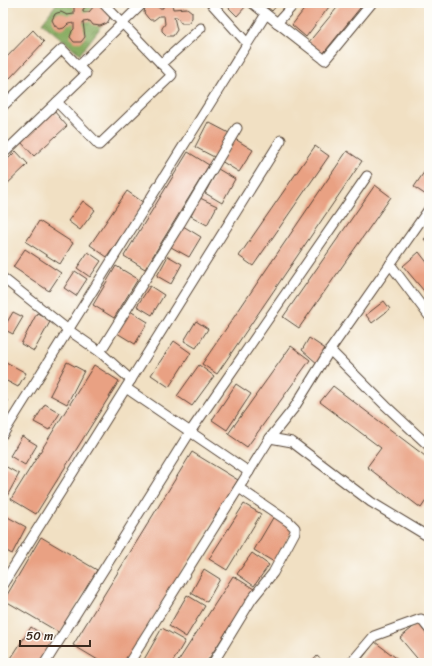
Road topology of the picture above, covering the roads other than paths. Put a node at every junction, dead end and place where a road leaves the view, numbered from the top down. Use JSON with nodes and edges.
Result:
{"nodes":[{"id":1,"x":103,"y":3,"type":"edge"},
{"id":2,"x":143,"y":3,"type":"edge"},
{"id":3,"x":211,"y":3,"type":"edge"},
{"id":4,"x":252,"y":3,"type":"edge"},
{"id":5,"x":295,"y":3,"type":"edge"},
{"id":6,"x":372,"y":3,"type":"edge"},
{"id":7,"x":266,"y":14,"type":"junction"},
{"id":8,"x":278,"y":23,"type":"junction"},
{"id":9,"x":122,"y":24,"type":"junction"},
{"id":10,"x":201,"y":28,"type":"dead end"},
{"id":11,"x":247,"y":43,"type":"junction"},
{"id":12,"x":161,"y":64,"type":"junction"},
{"id":13,"x":79,"y":66,"type":"junction"},
{"id":14,"x":57,"y":102,"type":"junction"},
{"id":15,"x":3,"y":106,"type":"edge"},
{"id":16,"x":237,"y":128,"type":"dead end"},
{"id":17,"x":281,"y":140,"type":"dead end"},
{"id":18,"x":3,"y":154,"type":"edge"},
{"id":19,"x":367,"y":176,"type":"dead end"},
{"id":20,"x":429,"y":209,"type":"edge"},
{"id":21,"x":390,"y":264,"type":"junction"},
{"id":22,"x":4,"y":281,"type":"edge"},
{"id":23,"x":429,"y":316,"type":"edge"},
{"id":24,"x":68,"y":329,"type":"junction"},
{"id":25,"x":330,"y":350,"type":"junction"},
{"id":26,"x":100,"y":352,"type":"junction"},
{"id":27,"x":131,"y":380,"type":"junction"},
{"id":28,"x":126,"y":388,"type":"junction"},
{"id":29,"x":190,"y":432,"type":"junction"},
{"id":30,"x":3,"y":434,"type":"edge"},
{"id":31,"x":270,"y":438,"type":"junction"},
{"id":32,"x":429,"y":446,"type":"edge"},
{"id":33,"x":249,"y":472,"type":"junction"},
{"id":34,"x":239,"y":488,"type":"junction"},
{"id":35,"x":429,"y":537,"type":"edge"},
{"id":36,"x":3,"y":584,"type":"edge"},
{"id":37,"x":429,"y":629,"type":"edge"},
{"id":38,"x":45,"y":663,"type":"edge"},
{"id":39,"x":128,"y":663,"type":"edge"},
{"id":40,"x":213,"y":663,"type":"edge"},
{"id":41,"x":351,"y":663,"type":"edge"}],
"edges":[{"from":1,"to":9,"type":"street"},
{"from":2,"to":9,"type":"street"},
{"from":3,"to":11,"type":"street"},
{"from":4,"to":7,"type":"street"},
{"from":5,"to":8,"type":"street"},
{"from":6,"to":8,"type":"street"},
{"from":7,"to":8,"type":"street"},
{"from":7,"to":11,"type":"street"},
{"from":9,"to":12,"type":"street"},
{"from":9,"to":13,"type":"street"},
{"from":10,"to":12,"type":"street"},
{"from":11,"to":24,"type":"street"},
{"from":12,"to":14,"type":"street"},
{"from":13,"to":14,"type":"street"},
{"from":13,"to":15,"type":"street"},
{"from":14,"to":18,"type":"street"},
{"from":16,"to":26,"type":"street"},
{"from":17,"to":27,"type":"street"},
{"from":19,"to":29,"type":"street"},
{"from":20,"to":21,"type":"street"},
{"from":21,"to":23,"type":"street"},
{"from":21,"to":25,"type":"street"},
{"from":22,"to":24,"type":"street"},
{"from":24,"to":26,"type":"street"},
{"from":24,"to":30,"type":"street"},
{"from":25,"to":31,"type":"street"},
{"from":25,"to":32,"type":"street"},
{"from":26,"to":27,"type":"street"},
{"from":27,"to":28,"type":"street"},
{"from":28,"to":29,"type":"street"},
{"from":28,"to":36,"type":"street"},
{"from":29,"to":33,"type":"street"},
{"from":29,"to":38,"type":"street"},
{"from":31,"to":33,"type":"street"},
{"from":31,"to":35,"type":"street"},
{"from":33,"to":34,"type":"street"},
{"from":34,"to":39,"type":"street"},
{"from":34,"to":40,"type":"street"},
{"from":37,"to":41,"type":"street"}]}
